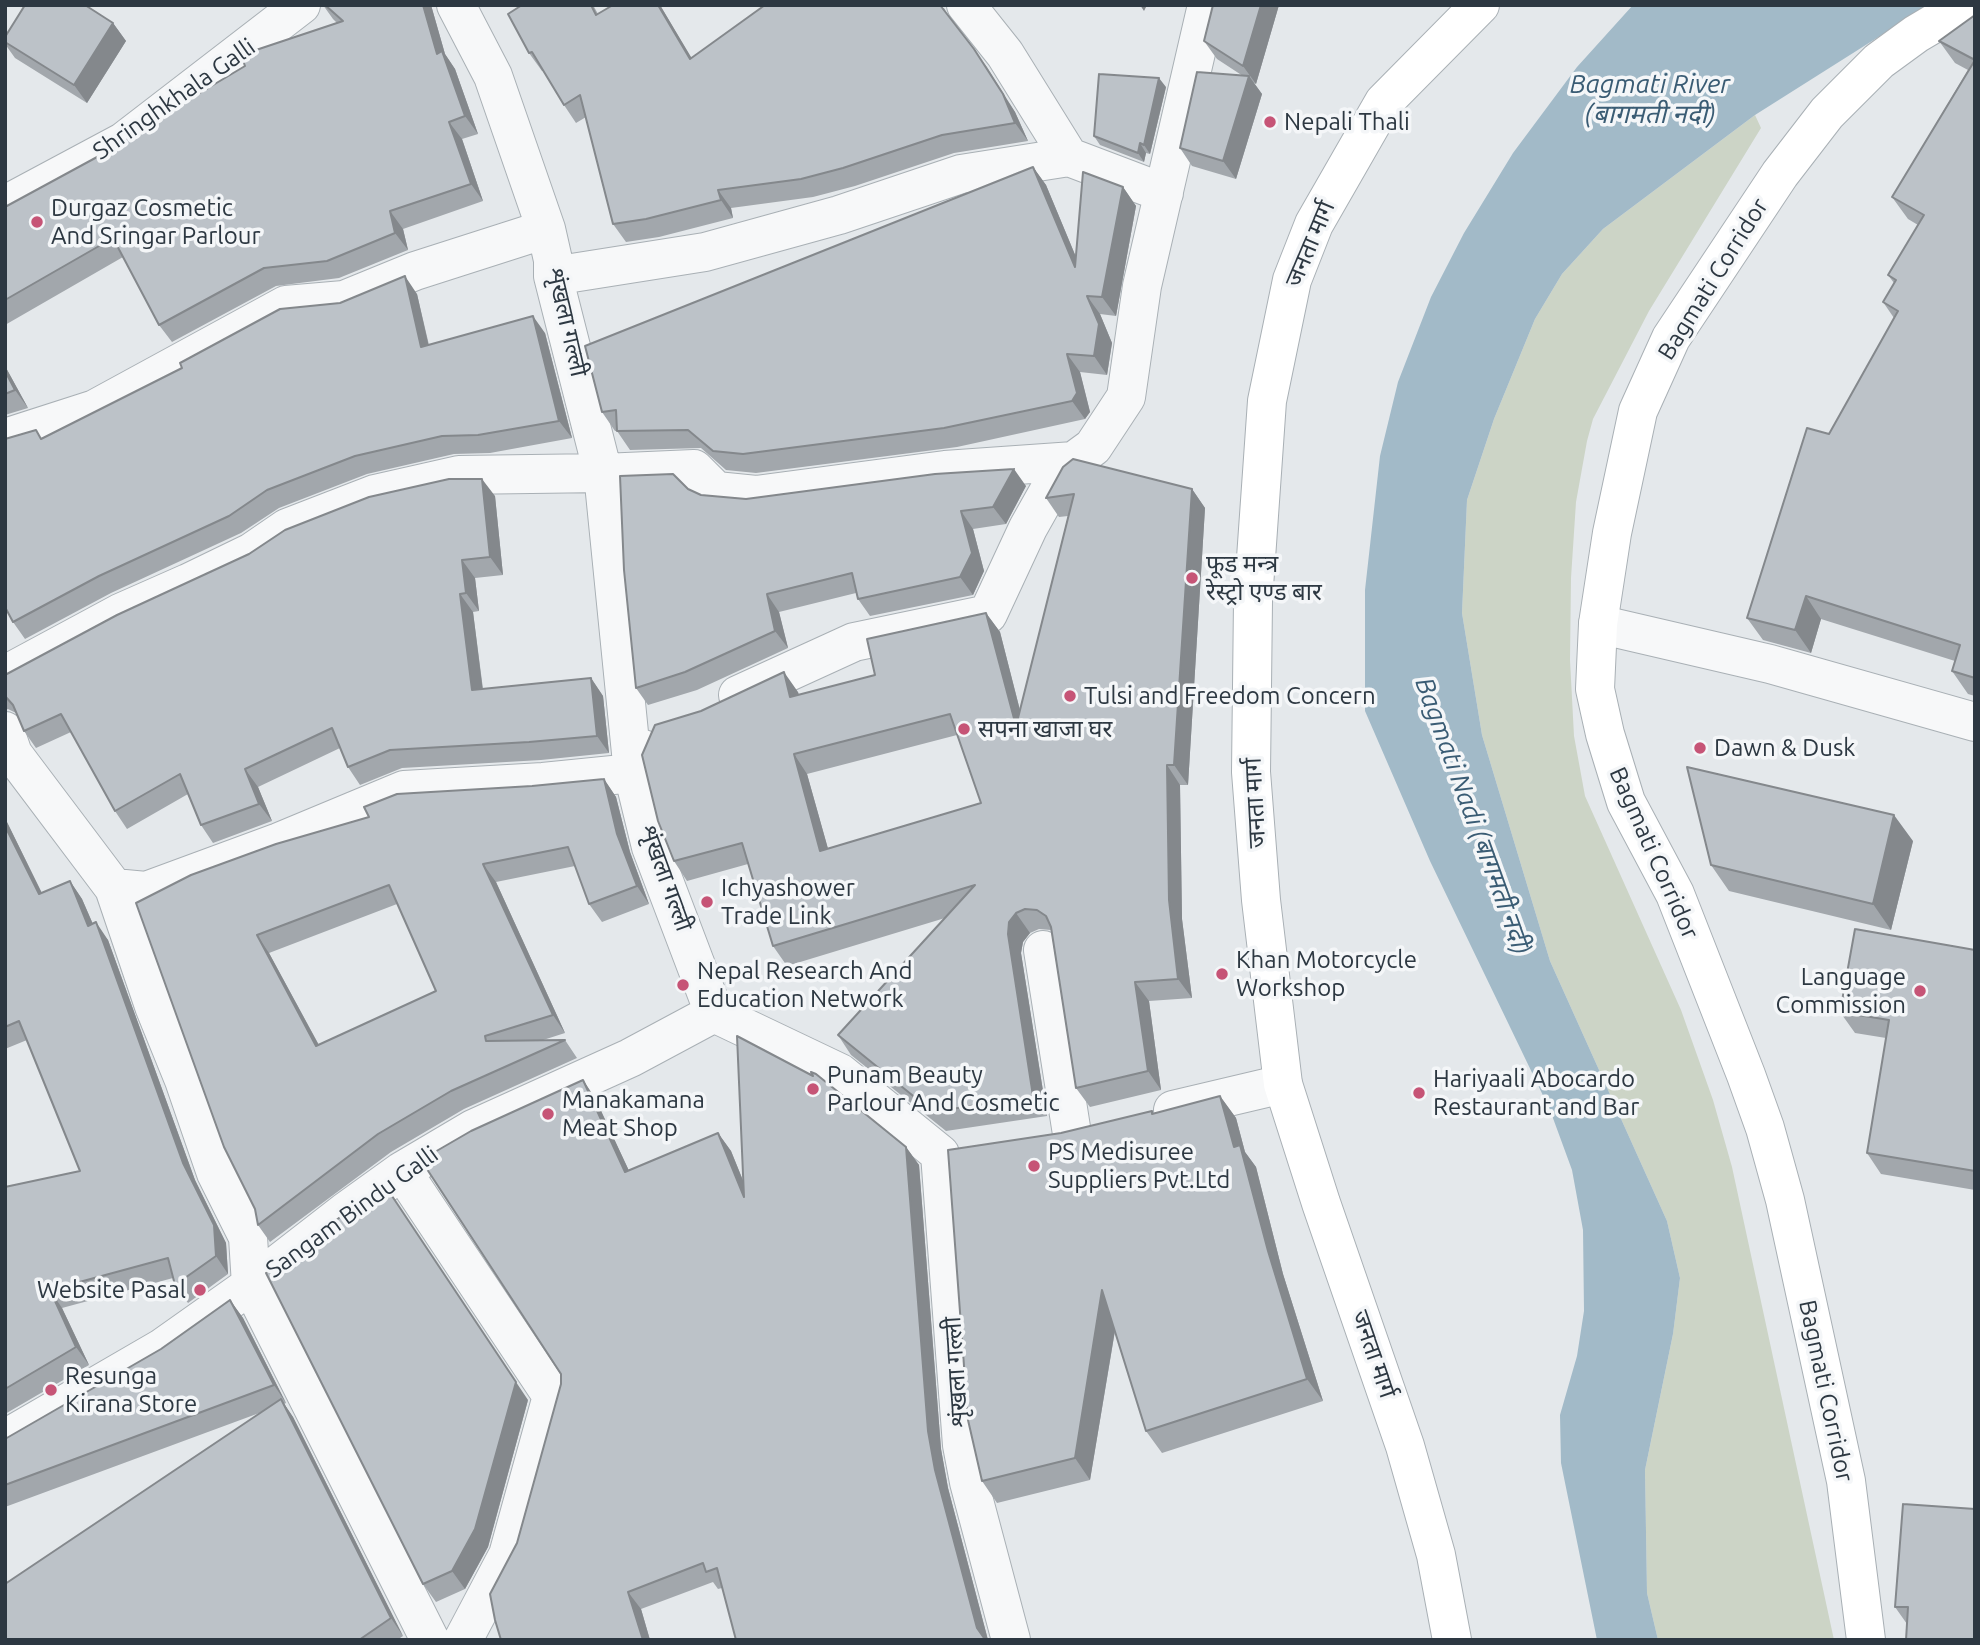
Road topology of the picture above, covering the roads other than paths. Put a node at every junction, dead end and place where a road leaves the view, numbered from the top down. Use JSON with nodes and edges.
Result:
{"nodes":[{"id":1,"x":456,"y":5,"type":"edge"},
{"id":2,"x":966,"y":5,"type":"edge"},
{"id":3,"x":1207,"y":5,"type":"edge"},
{"id":4,"x":1480,"y":5,"type":"edge"},
{"id":5,"x":1965,"y":5,"type":"edge"},
{"id":6,"x":293,"y":8,"type":"edge"},
{"id":7,"x":1069,"y":157,"type":"junction"},
{"id":8,"x":1164,"y":193,"type":"junction"},
{"id":9,"x":5,"y":203,"type":"edge"},
{"id":10,"x":546,"y":229,"type":"junction"},
{"id":11,"x":554,"y":276,"type":"junction"},
{"id":12,"x":5,"y":438,"type":"edge"},
{"id":13,"x":1074,"y":461,"type":"junction"},
{"id":14,"x":603,"y":473,"type":"junction"},
{"id":15,"x":1598,"y":624,"type":"junction"},
{"id":16,"x":5,"y":675,"type":"edge"},
{"id":17,"x":705,"y":710,"type":"edge"},
{"id":18,"x":1975,"y":722,"type":"edge"},
{"id":19,"x":662,"y":724,"type":"edge"},
{"id":20,"x":5,"y":731,"type":"edge"},
{"id":21,"x":633,"y":773,"type":"junction"},
{"id":22,"x":114,"y":888,"type":"junction"},
{"id":23,"x":1043,"y":950,"type":"dead end"},
{"id":24,"x":714,"y":1013,"type":"junction"},
{"id":25,"x":1283,"y":1084,"type":"junction"},
{"id":26,"x":1072,"y":1134,"type":"junction"},
{"id":27,"x":1033,"y":1139,"type":"edge"},
{"id":28,"x":980,"y":1147,"type":"edge"},
{"id":29,"x":940,"y":1154,"type":"junction"},
{"id":30,"x":402,"y":1171,"type":"junction"},
{"id":31,"x":251,"y":1285,"type":"junction"},
{"id":32,"x":5,"y":1438,"type":"edge"},
{"id":33,"x":430,"y":1640,"type":"edge"},
{"id":34,"x":463,"y":1640,"type":"edge"},
{"id":35,"x":1011,"y":1640,"type":"edge"},
{"id":36,"x":1451,"y":1640,"type":"edge"},
{"id":37,"x":1866,"y":1640,"type":"edge"}],
"edges":[{"from":1,"to":10,"type":"street","name":"शृंखला गल्ली"},
{"from":2,"to":7,"type":"street"},
{"from":3,"to":8,"type":"street"},
{"from":4,"to":25,"type":"main road","name":"जनता मार्ग"},
{"from":5,"to":15,"type":"main road","name":"Bagmati Corridor"},
{"from":6,"to":9,"type":"street","name":"Shringhkhala Galli"},
{"from":7,"to":8,"type":"street"},
{"from":7,"to":11,"type":"street"},
{"from":8,"to":13,"type":"street"},
{"from":10,"to":11,"type":"street","name":"शृंखला गल्ली"},
{"from":10,"to":12,"type":"street"},
{"from":11,"to":14,"type":"street","name":"शृंखला गल्ली"},
{"from":13,"to":14,"type":"street"},
{"from":13,"to":17,"type":"street"},
{"from":14,"to":16,"type":"street"},
{"from":14,"to":21,"type":"street","name":"शृंखला गल्ली"},
{"from":15,"to":18,"type":"street"},
{"from":15,"to":37,"type":"main road","name":"Bagmati Corridor"},
{"from":19,"to":21,"type":"street"},
{"from":20,"to":22,"type":"street"},
{"from":21,"to":22,"type":"street"},
{"from":21,"to":24,"type":"street","name":"शृंखला गल्ली"},
{"from":22,"to":31,"type":"street"},
{"from":23,"to":26,"type":"street"},
{"from":24,"to":29,"type":"street"},
{"from":24,"to":30,"type":"street","name":"Sangam Bindu Galli"},
{"from":25,"to":26,"type":"street"},
{"from":25,"to":36,"type":"main road","name":"जनता मार्ग"},
{"from":26,"to":27,"type":"street"},
{"from":28,"to":29,"type":"street"},
{"from":29,"to":35,"type":"street","name":"शृंखला गल्ली"},
{"from":30,"to":31,"type":"street","name":"Sangam Bindu Galli"},
{"from":30,"to":34,"type":"street"},
{"from":31,"to":32,"type":"street","name":"Sangam Bindu Galli"},
{"from":31,"to":33,"type":"street"}]}
